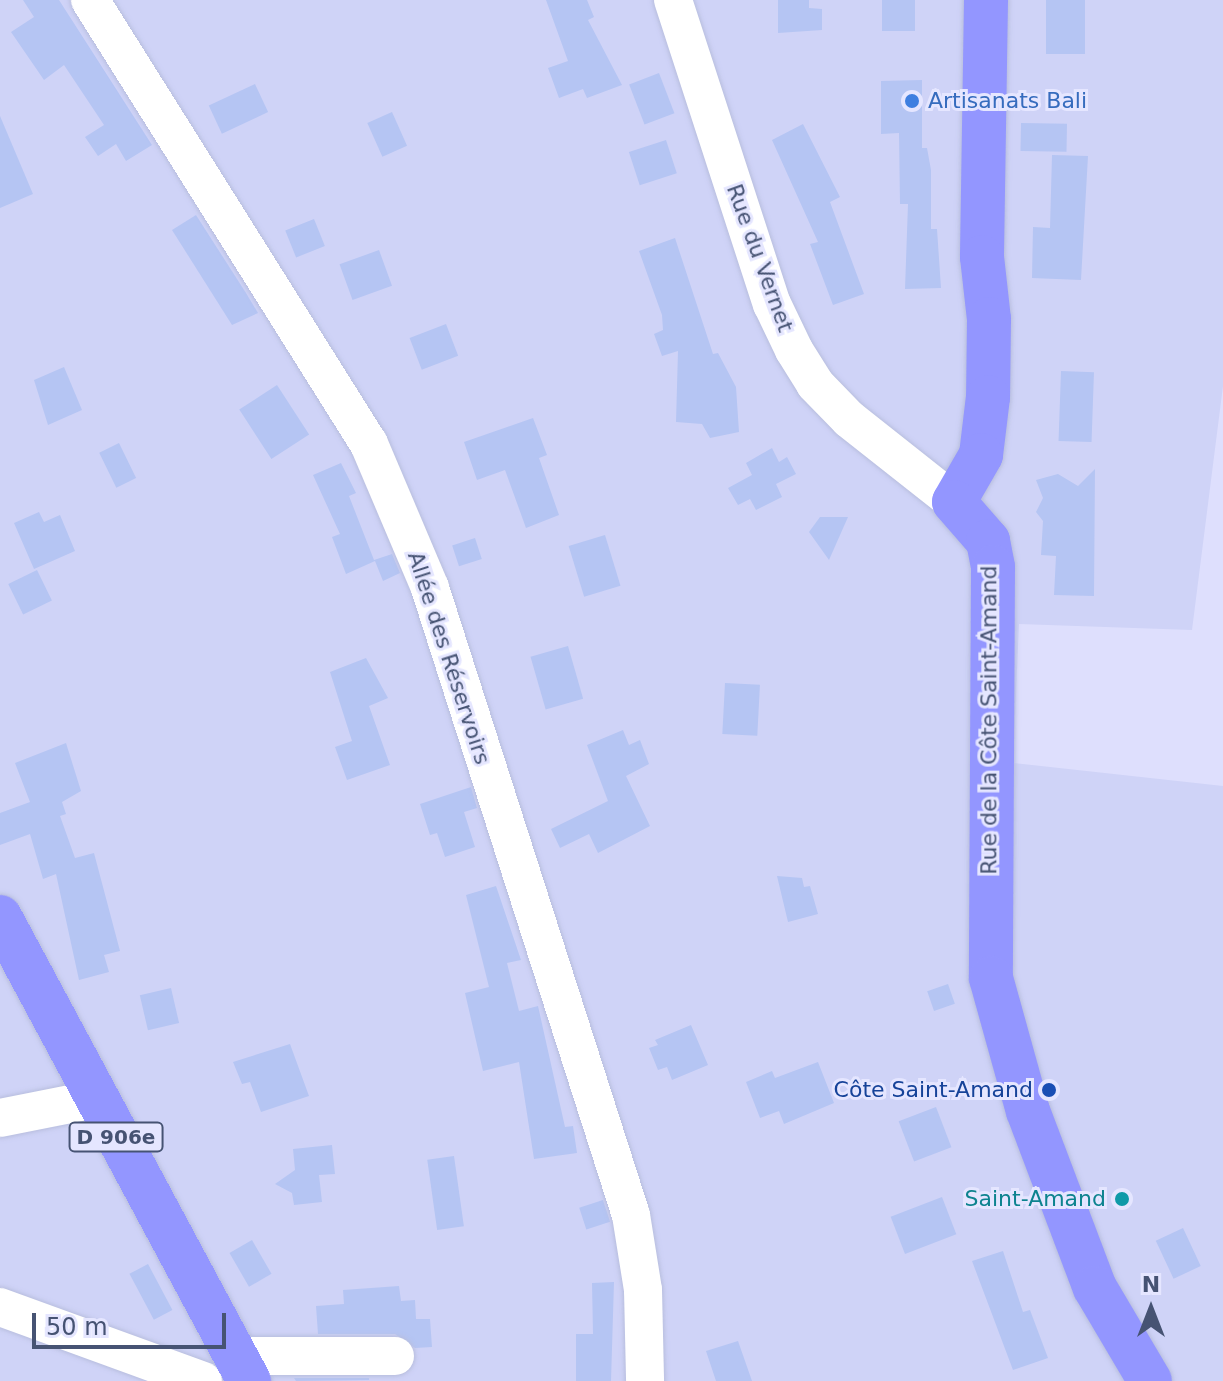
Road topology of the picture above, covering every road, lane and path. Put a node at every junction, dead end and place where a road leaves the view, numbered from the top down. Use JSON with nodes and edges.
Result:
{"nodes":[{"id":1,"x":90,"y":0,"type":"edge"},
{"id":2,"x":673,"y":0,"type":"edge"},
{"id":3,"x":986,"y":0,"type":"edge"},
{"id":4,"x":954,"y":502,"type":"junction"},
{"id":5,"x":6,"y":942,"type":"edge"},
{"id":6,"x":95,"y":1099,"type":"junction"},
{"id":7,"x":0,"y":1118,"type":"edge"},
{"id":8,"x":0,"y":1307,"type":"edge"},
{"id":9,"x":395,"y":1356,"type":"dead end"},
{"id":10,"x":232,"y":1375,"type":"edge"},
{"id":11,"x":1147,"y":1380,"type":"edge"},
{"id":12,"x":645,"y":1381,"type":"edge"}],
"edges":[{"from":1,"to":12,"type":"street","name":"Allée des Réservoirs"},
{"from":2,"to":4,"type":"street","name":"Rue du Vernet"},
{"from":3,"to":4,"type":"main road"},
{"from":4,"to":11,"type":"main road","name":"Rue de la Côte Saint-Amand"},
{"from":5,"to":6,"type":"main road","number":"D 906e"},
{"from":6,"to":7,"type":"street"},
{"from":6,"to":10,"type":"main road","number":"D 906e"},
{"from":8,"to":10,"type":"street"},
{"from":9,"to":10,"type":"street"}]}
